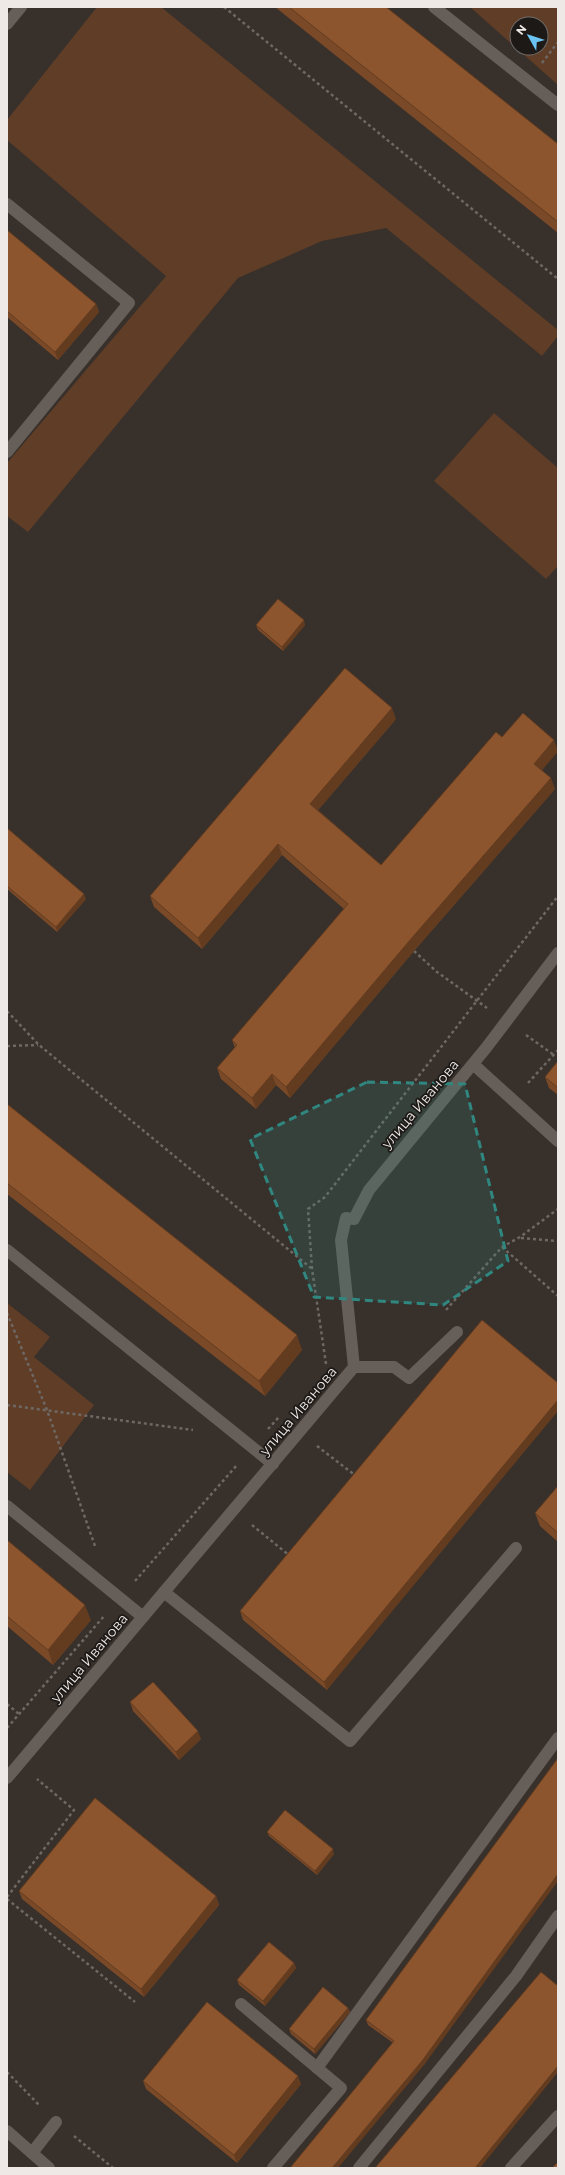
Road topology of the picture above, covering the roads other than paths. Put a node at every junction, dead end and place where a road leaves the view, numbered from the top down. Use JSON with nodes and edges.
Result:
{"nodes":[{"id":1,"x":21,"y":7,"type":"edge"},
{"id":2,"x":434,"y":7,"type":"edge"},
{"id":3,"x":7,"y":24,"type":"edge"},
{"id":4,"x":558,"y":105,"type":"edge"},
{"id":5,"x":7,"y":204,"type":"edge"},
{"id":6,"x":7,"y":452,"type":"edge"},
{"id":7,"x":558,"y":953,"type":"edge"},
{"id":8,"x":473,"y":1064,"type":"junction"},
{"id":9,"x":558,"y":1140,"type":"edge"},
{"id":10,"x":7,"y":1250,"type":"edge"},
{"id":11,"x":457,"y":1332,"type":"dead end"},
{"id":12,"x":354,"y":1367,"type":"junction"},
{"id":13,"x":273,"y":1464,"type":"junction"},
{"id":14,"x":7,"y":1506,"type":"edge"},
{"id":15,"x":516,"y":1548,"type":"dead end"},
{"id":16,"x":164,"y":1592,"type":"junction"},
{"id":17,"x":143,"y":1617,"type":"junction"},
{"id":18,"x":558,"y":1738,"type":"edge"},
{"id":19,"x":7,"y":1778,"type":"edge"},
{"id":20,"x":558,"y":1916,"type":"edge"},
{"id":21,"x":242,"y":2004,"type":"dead end"},
{"id":22,"x":317,"y":2068,"type":"junction"},
{"id":23,"x":558,"y":2116,"type":"edge"},
{"id":24,"x":56,"y":2122,"type":"dead end"},
{"id":25,"x":7,"y":2131,"type":"edge"},
{"id":26,"x":32,"y":2153,"type":"junction"},
{"id":27,"x":49,"y":2168,"type":"edge"},
{"id":28,"x":273,"y":2168,"type":"edge"},
{"id":29,"x":359,"y":2168,"type":"edge"},
{"id":30,"x":511,"y":2168,"type":"edge"}],
"edges":[{"from":1,"to":3,"type":"street"},
{"from":2,"to":4,"type":"street"},
{"from":5,"to":6,"type":"street"},
{"from":7,"to":8,"type":"street","name":"улица Иванова"},
{"from":8,"to":9,"type":"street"},
{"from":8,"to":12,"type":"street","name":"улица Иванова"},
{"from":10,"to":13,"type":"street"},
{"from":11,"to":12,"type":"street"},
{"from":12,"to":13,"type":"street","name":"улица Иванова"},
{"from":13,"to":16,"type":"street","name":"улица Иванова"},
{"from":14,"to":17,"type":"street"},
{"from":15,"to":16,"type":"street"},
{"from":16,"to":17,"type":"street","name":"улица Иванова"},
{"from":17,"to":19,"type":"street","name":"улица Иванова"},
{"from":18,"to":22,"type":"street"},
{"from":20,"to":29,"type":"street"},
{"from":21,"to":22,"type":"street"},
{"from":22,"to":28,"type":"street"},
{"from":23,"to":30,"type":"street"},
{"from":24,"to":26,"type":"street"},
{"from":25,"to":26,"type":"street"},
{"from":26,"to":27,"type":"street"}]}
